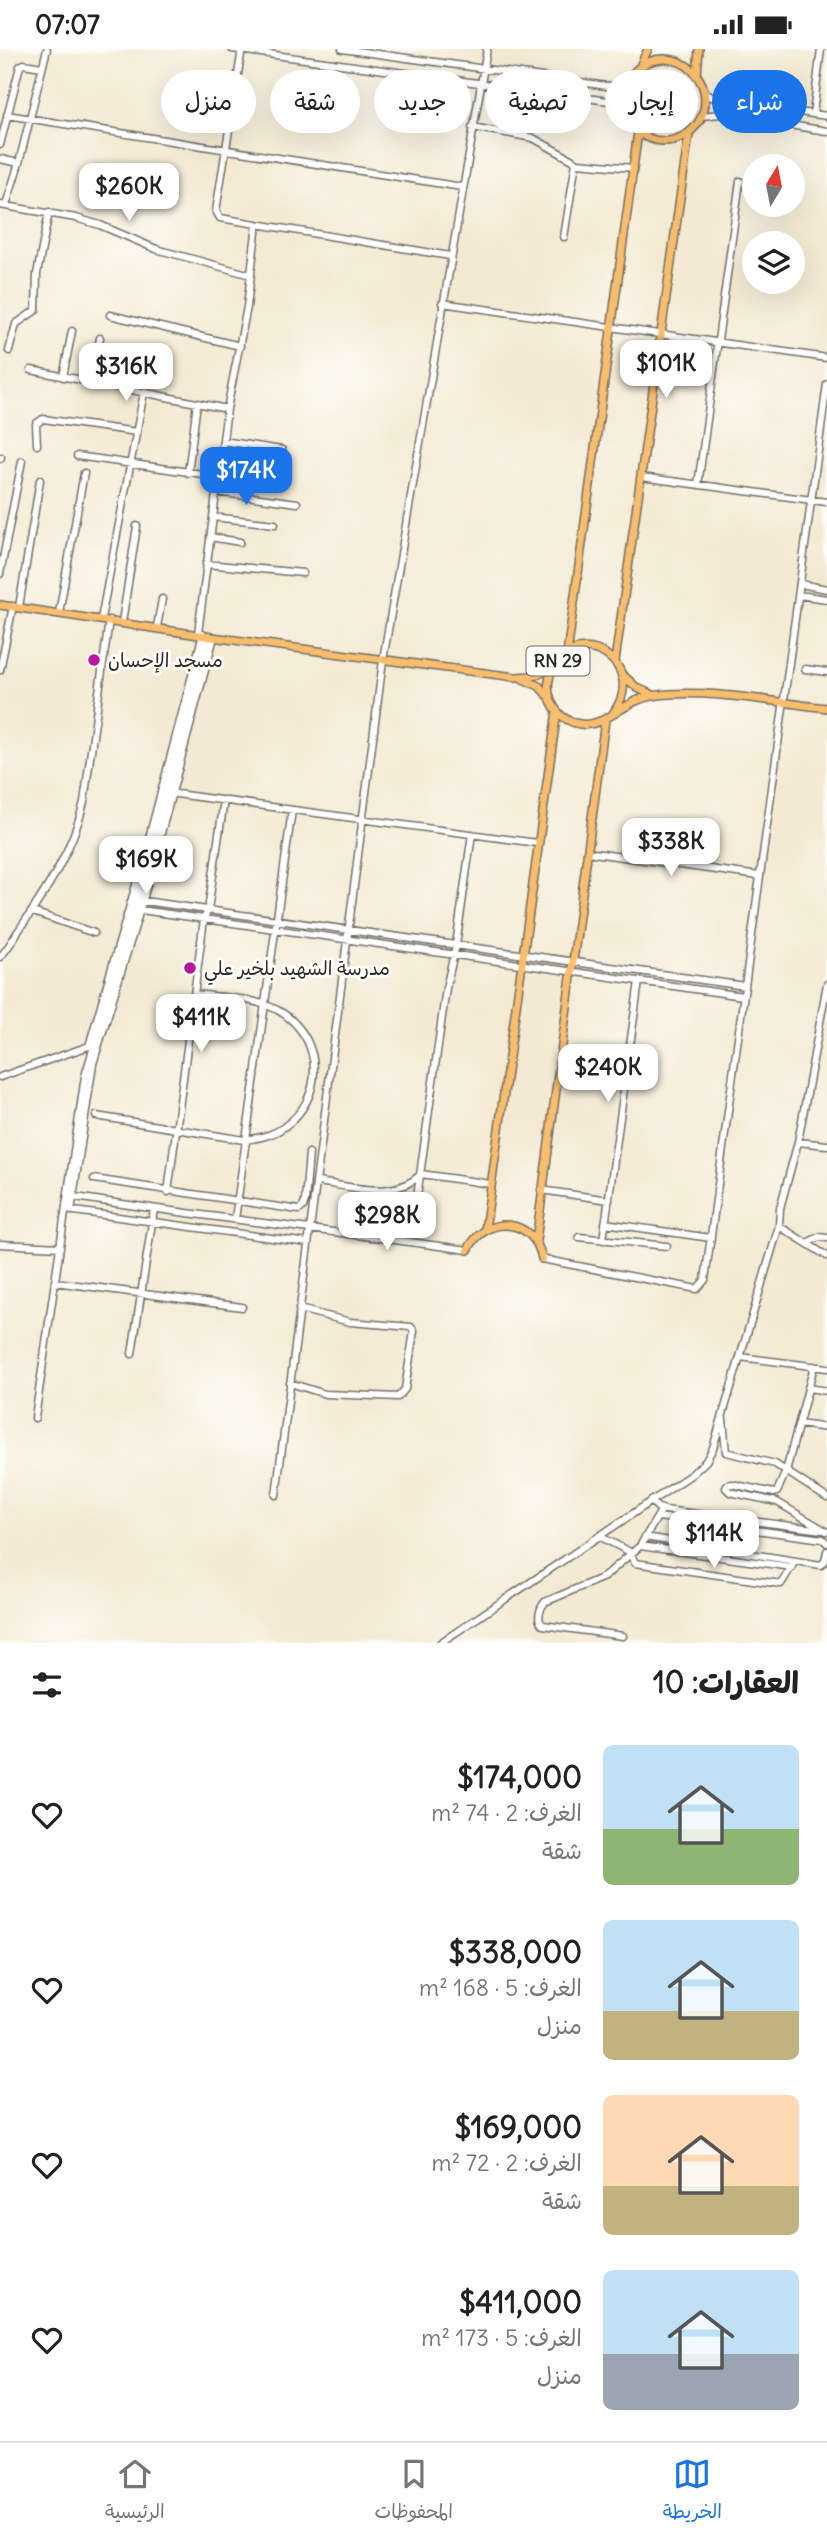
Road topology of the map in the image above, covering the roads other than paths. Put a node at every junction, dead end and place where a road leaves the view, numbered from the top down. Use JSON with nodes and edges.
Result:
{"nodes":[{"id":1,"x":47,"y":49,"type":"edge"},
{"id":2,"x":232,"y":49,"type":"edge"},
{"id":3,"x":342,"y":49,"type":"edge"},
{"id":4,"x":487,"y":49,"type":"edge"},
{"id":5,"x":648,"y":49,"type":"edge"},
{"id":6,"x":699,"y":49,"type":"edge"},
{"id":7,"x":821,"y":49,"type":"edge"},
{"id":8,"x":242,"y":50,"type":"edge"},
{"id":9,"x":362,"y":50,"type":"edge"},
{"id":10,"x":42,"y":67,"type":"junction"},
{"id":11,"x":640,"y":67,"type":"junction"},
{"id":12,"x":484,"y":69,"type":"junction"},
{"id":13,"x":638,"y":70,"type":"edge"},
{"id":14,"x":690,"y":70,"type":"edge"},
{"id":15,"x":697,"y":70,"type":"edge"},
{"id":16,"x":698,"y":78,"type":"edge"},
{"id":17,"x":482,"y":84,"type":"junction"},
{"id":18,"x":605,"y":86,"type":"edge"},
{"id":19,"x":704,"y":91,"type":"junction"},
{"id":20,"x":605,"y":101,"type":"edge"},
{"id":21,"x":813,"y":114,"type":"junction"},
{"id":22,"x":7,"y":115,"type":"junction"},
{"id":23,"x":702,"y":116,"type":"junction"},
{"id":24,"x":827,"y":116,"type":"edge"},
{"id":25,"x":31,"y":119,"type":"junction"},
{"id":26,"x":472,"y":127,"type":"junction"},
{"id":27,"x":827,"y":131,"type":"edge"},
{"id":28,"x":638,"y":133,"type":"edge"},
{"id":29,"x":640,"y":133,"type":"edge"},
{"id":30,"x":689,"y":134,"type":"junction"},
{"id":31,"x":0,"y":145,"type":"edge"},
{"id":32,"x":226,"y":149,"type":"junction"},
{"id":33,"x":0,"y":159,"type":"edge"},
{"id":34,"x":576,"y":162,"type":"junction"},
{"id":35,"x":19,"y":163,"type":"junction"},
{"id":36,"x":633,"y":168,"type":"junction"},
{"id":37,"x":740,"y":181,"type":"dead end"},
{"id":38,"x":462,"y":187,"type":"junction"},
{"id":39,"x":3,"y":205,"type":"edge"},
{"id":40,"x":49,"y":212,"type":"junction"},
{"id":41,"x":257,"y":224,"type":"junction"},
{"id":42,"x":564,"y":237,"type":"dead end"},
{"id":43,"x":450,"y":257,"type":"junction"},
{"id":44,"x":251,"y":275,"type":"junction"},
{"id":45,"x":442,"y":303,"type":"junction"},
{"id":46,"x":110,"y":315,"type":"dead end"},
{"id":47,"x":611,"y":327,"type":"junction"},
{"id":48,"x":72,"y":331,"type":"dead end"},
{"id":49,"x":661,"y":334,"type":"junction"},
{"id":50,"x":100,"y":338,"type":"dead end"},
{"id":51,"x":718,"y":342,"type":"junction"},
{"id":52,"x":240,"y":346,"type":"junction"},
{"id":53,"x":9,"y":351,"type":"dead end"},
{"id":54,"x":827,"y":358,"type":"edge"},
{"id":55,"x":31,"y":370,"type":"dead end"},
{"id":56,"x":63,"y":377,"type":"junction"},
{"id":57,"x":91,"y":382,"type":"junction"},
{"id":58,"x":827,"y":384,"type":"edge"},
{"id":59,"x":144,"y":392,"type":"junction"},
{"id":60,"x":197,"y":403,"type":"junction"},
{"id":61,"x":227,"y":409,"type":"junction"},
{"id":62,"x":824,"y":428,"type":"edge"},
{"id":63,"x":137,"y":432,"type":"junction"},
{"id":64,"x":223,"y":441,"type":"junction"},
{"id":65,"x":37,"y":445,"type":"dead end"},
{"id":66,"x":282,"y":450,"type":"dead end"},
{"id":67,"x":77,"y":456,"type":"dead end"},
{"id":68,"x":22,"y":461,"type":"dead end"},
{"id":69,"x":131,"y":464,"type":"junction"},
{"id":70,"x":84,"y":473,"type":"dead end"},
{"id":71,"x":188,"y":473,"type":"junction"},
{"id":72,"x":218,"y":476,"type":"junction"},
{"id":73,"x":641,"y":477,"type":"junction"},
{"id":74,"x":40,"y":480,"type":"dead end"},
{"id":75,"x":698,"y":485,"type":"junction"},
{"id":76,"x":216,"y":492,"type":"junction"},
{"id":77,"x":811,"y":500,"type":"junction"},
{"id":78,"x":827,"y":502,"type":"edge"},
{"id":79,"x":297,"y":503,"type":"dead end"},
{"id":80,"x":213,"y":517,"type":"junction"},
{"id":81,"x":275,"y":524,"type":"dead end"},
{"id":82,"x":137,"y":526,"type":"dead end"},
{"id":83,"x":210,"y":537,"type":"junction"},
{"id":84,"x":240,"y":542,"type":"dead end"},
{"id":85,"x":206,"y":564,"type":"junction"},
{"id":86,"x":303,"y":573,"type":"dead end"},
{"id":87,"x":0,"y":574,"type":"edge"},
{"id":88,"x":800,"y":585,"type":"junction"},
{"id":89,"x":827,"y":589,"type":"edge"},
{"id":90,"x":799,"y":595,"type":"junction"},
{"id":91,"x":162,"y":599,"type":"dead end"},
{"id":92,"x":827,"y":599,"type":"edge"},
{"id":93,"x":0,"y":605,"type":"edge"},
{"id":94,"x":16,"y":607,"type":"junction"},
{"id":95,"x":60,"y":613,"type":"junction"},
{"id":96,"x":105,"y":620,"type":"junction"},
{"id":97,"x":122,"y":622,"type":"junction"},
{"id":98,"x":157,"y":627,"type":"junction"},
{"id":99,"x":206,"y":635,"type":"junction"},
{"id":100,"x":567,"y":654,"type":"junction"},
{"id":101,"x":383,"y":660,"type":"junction"},
{"id":102,"x":615,"y":661,"type":"junction"},
{"id":103,"x":552,"y":668,"type":"junction"},
{"id":104,"x":805,"y":669,"type":"dead end"},
{"id":105,"x":0,"y":670,"type":"edge"},
{"id":106,"x":622,"y":672,"type":"junction"},
{"id":107,"x":827,"y":672,"type":"edge"},
{"id":108,"x":515,"y":677,"type":"junction"},
{"id":109,"x":659,"y":695,"type":"junction"},
{"id":110,"x":550,"y":698,"type":"junction"},
{"id":111,"x":783,"y":703,"type":"junction"},
{"id":112,"x":827,"y":708,"type":"edge"},
{"id":113,"x":557,"y":711,"type":"junction"},
{"id":114,"x":614,"y":712,"type":"junction"},
{"id":115,"x":605,"y":720,"type":"junction"},
{"id":116,"x":170,"y":793,"type":"junction"},
{"id":117,"x":224,"y":800,"type":"junction"},
{"id":118,"x":292,"y":810,"type":"junction"},
{"id":119,"x":363,"y":819,"type":"junction"},
{"id":120,"x":472,"y":834,"type":"junction"},
{"id":121,"x":537,"y":843,"type":"junction"},
{"id":122,"x":587,"y":852,"type":"junction"},
{"id":123,"x":760,"y":876,"type":"junction"},
{"id":124,"x":140,"y":900,"type":"junction"},
{"id":125,"x":137,"y":909,"type":"junction"},
{"id":126,"x":208,"y":910,"type":"junction"},
{"id":127,"x":33,"y":912,"type":"junction"},
{"id":128,"x":204,"y":919,"type":"junction"},
{"id":129,"x":277,"y":920,"type":"junction"},
{"id":130,"x":275,"y":929,"type":"junction"},
{"id":131,"x":348,"y":930,"type":"junction"},
{"id":132,"x":94,"y":933,"type":"dead end"},
{"id":133,"x":347,"y":940,"type":"junction"},
{"id":134,"x":456,"y":945,"type":"junction"},
{"id":135,"x":454,"y":955,"type":"junction"},
{"id":136,"x":522,"y":955,"type":"junction"},
{"id":137,"x":0,"y":957,"type":"edge"},
{"id":138,"x":572,"y":962,"type":"junction"},
{"id":139,"x":520,"y":965,"type":"junction"},
{"id":140,"x":570,"y":972,"type":"junction"},
{"id":141,"x":640,"y":972,"type":"junction"},
{"id":142,"x":639,"y":982,"type":"junction"},
{"id":143,"x":827,"y":984,"type":"edge"},
{"id":144,"x":745,"y":986,"type":"junction"},
{"id":145,"x":195,"y":995,"type":"junction"},
{"id":146,"x":743,"y":996,"type":"junction"},
{"id":147,"x":265,"y":1004,"type":"junction"},
{"id":148,"x":0,"y":1077,"type":"edge"},
{"id":149,"x":96,"y":1116,"type":"dead end"},
{"id":150,"x":177,"y":1129,"type":"junction"},
{"id":151,"x":246,"y":1140,"type":"junction"},
{"id":152,"x":797,"y":1142,"type":"junction"},
{"id":153,"x":827,"y":1145,"type":"edge"},
{"id":154,"x":309,"y":1153,"type":"dead end"},
{"id":155,"x":421,"y":1174,"type":"junction"},
{"id":156,"x":94,"y":1179,"type":"dead end"},
{"id":157,"x":317,"y":1182,"type":"junction"},
{"id":158,"x":491,"y":1184,"type":"junction"},
{"id":159,"x":541,"y":1190,"type":"junction"},
{"id":160,"x":168,"y":1192,"type":"junction"},
{"id":161,"x":70,"y":1196,"type":"junction"},
{"id":162,"x":608,"y":1200,"type":"junction"},
{"id":163,"x":237,"y":1202,"type":"junction"},
{"id":164,"x":154,"y":1209,"type":"junction"},
{"id":165,"x":68,"y":1210,"type":"junction"},
{"id":166,"x":415,"y":1211,"type":"dead end"},
{"id":167,"x":235,"y":1219,"type":"junction"},
{"id":168,"x":152,"y":1222,"type":"junction"},
{"id":169,"x":605,"y":1223,"type":"junction"},
{"id":170,"x":779,"y":1226,"type":"junction"},
{"id":171,"x":310,"y":1227,"type":"junction"},
{"id":172,"x":485,"y":1230,"type":"junction"},
{"id":173,"x":579,"y":1237,"type":"dead end"},
{"id":174,"x":711,"y":1238,"type":"junction"},
{"id":175,"x":827,"y":1238,"type":"edge"},
{"id":176,"x":603,"y":1240,"type":"junction"},
{"id":177,"x":536,"y":1241,"type":"junction"},
{"id":178,"x":308,"y":1243,"type":"junction"},
{"id":179,"x":807,"y":1243,"type":"junction"},
{"id":180,"x":0,"y":1244,"type":"edge"},
{"id":181,"x":667,"y":1246,"type":"dead end"},
{"id":182,"x":60,"y":1247,"type":"junction"},
{"id":183,"x":468,"y":1250,"type":"joint"},
{"id":184,"x":827,"y":1256,"type":"edge"},
{"id":185,"x":542,"y":1259,"type":"joint"},
{"id":186,"x":55,"y":1282,"type":"junction"},
{"id":187,"x":141,"y":1293,"type":"junction"},
{"id":188,"x":242,"y":1307,"type":"dead end"},
{"id":189,"x":299,"y":1309,"type":"junction"},
{"id":190,"x":132,"y":1354,"type":"dead end"},
{"id":191,"x":740,"y":1357,"type":"junction"},
{"id":192,"x":814,"y":1366,"type":"junction"},
{"id":193,"x":827,"y":1368,"type":"edge"},
{"id":194,"x":290,"y":1383,"type":"junction"},
{"id":195,"x":808,"y":1388,"type":"junction"},
{"id":196,"x":827,"y":1391,"type":"edge"},
{"id":197,"x":722,"y":1417,"type":"junction"},
{"id":198,"x":35,"y":1418,"type":"dead end"},
{"id":199,"x":799,"y":1424,"type":"junction"},
{"id":200,"x":827,"y":1428,"type":"edge"},
{"id":201,"x":786,"y":1471,"type":"junction"},
{"id":202,"x":276,"y":1495,"type":"dead end"},
{"id":203,"x":827,"y":1498,"type":"edge"},
{"id":204,"x":652,"y":1501,"type":"junction"},
{"id":205,"x":662,"y":1509,"type":"junction"},
{"id":206,"x":658,"y":1517,"type":"junction"},
{"id":207,"x":827,"y":1531,"type":"edge"},
{"id":208,"x":599,"y":1536,"type":"junction"},
{"id":209,"x":645,"y":1537,"type":"junction"},
{"id":210,"x":827,"y":1543,"type":"edge"},
{"id":211,"x":640,"y":1546,"type":"junction"},
{"id":212,"x":827,"y":1551,"type":"edge"},
{"id":213,"x":630,"y":1552,"type":"junction"},
{"id":214,"x":793,"y":1564,"type":"junction"},
{"id":215,"x":623,"y":1636,"type":"dead end"},
{"id":216,"x":440,"y":1643,"type":"edge"}],
"edges":[{"from":1,"to":10,"type":"street"},
{"from":2,"to":8,"type":"street"},
{"from":3,"to":9,"type":"street"},
{"from":4,"to":12,"type":"street"},
{"from":5,"to":11,"type":"main road"},
{"from":6,"to":15,"type":"main road"},
{"from":7,"to":21,"type":"street"},
{"from":8,"to":17,"type":"street"},
{"from":8,"to":32,"type":"street"},
{"from":9,"to":12,"type":"street"},
{"from":10,"to":22,"type":"street"},
{"from":10,"to":25,"type":"street"},
{"from":11,"to":13,"type":"main road"},
{"from":11,"to":14,"type":"main road"},
{"from":12,"to":17,"type":"street"},
{"from":12,"to":18,"type":"street"},
{"from":16,"to":19,"type":"main road"},
{"from":17,"to":20,"type":"street"},
{"from":17,"to":26,"type":"street"},
{"from":19,"to":21,"type":"street"},
{"from":19,"to":23,"type":"main road"},
{"from":21,"to":24,"type":"street"},
{"from":22,"to":25,"type":"street"},
{"from":22,"to":31,"type":"street"},
{"from":23,"to":27,"type":"street"},
{"from":23,"to":30,"type":"main road"},
{"from":25,"to":32,"type":"street"},
{"from":25,"to":35,"type":"street"},
{"from":26,"to":34,"type":"street"},
{"from":26,"to":38,"type":"street"},
{"from":28,"to":36,"type":"main road"},
{"from":29,"to":30,"type":"main road"},
{"from":30,"to":49,"type":"main road"},
{"from":32,"to":38,"type":"street"},
{"from":32,"to":41,"type":"street"},
{"from":33,"to":35,"type":"street"},
{"from":34,"to":36,"type":"street"},
{"from":34,"to":42,"type":"street"},
{"from":35,"to":39,"type":"street"},
{"from":36,"to":47,"type":"main road"},
{"from":37,"to":51,"type":"street"},
{"from":38,"to":43,"type":"street"},
{"from":39,"to":40,"type":"street"},
{"from":40,"to":44,"type":"street"},
{"from":40,"to":53,"type":"street"},
{"from":41,"to":43,"type":"street"},
{"from":41,"to":44,"type":"street"},
{"from":43,"to":45,"type":"street"},
{"from":44,"to":52,"type":"street"},
{"from":45,"to":47,"type":"street"},
{"from":45,"to":101,"type":"street"},
{"from":46,"to":52,"type":"street"},
{"from":47,"to":49,"type":"street"},
{"from":47,"to":100,"type":"main road"},
{"from":48,"to":56,"type":"street"},
{"from":49,"to":51,"type":"street"},
{"from":49,"to":73,"type":"main road"},
{"from":50,"to":57,"type":"street"},
{"from":51,"to":54,"type":"street"},
{"from":51,"to":75,"type":"street"},
{"from":52,"to":61,"type":"street"},
{"from":55,"to":56,"type":"street"},
{"from":56,"to":57,"type":"street"},
{"from":57,"to":59,"type":"street"},
{"from":58,"to":62,"type":"street"},
{"from":59,"to":60,"type":"street"},
{"from":59,"to":63,"type":"street"},
{"from":60,"to":61,"type":"street"},
{"from":60,"to":71,"type":"street"},
{"from":61,"to":64,"type":"street"},
{"from":62,"to":77,"type":"street"},
{"from":63,"to":65,"type":"street"},
{"from":63,"to":69,"type":"street"},
{"from":64,"to":66,"type":"street"},
{"from":64,"to":72,"type":"street"},
{"from":67,"to":69,"type":"street"},
{"from":68,"to":87,"type":"street"},
{"from":69,"to":71,"type":"street"},
{"from":69,"to":96,"type":"street"},
{"from":70,"to":95,"type":"street"},
{"from":71,"to":72,"type":"street"},
{"from":72,"to":76,"type":"street"},
{"from":73,"to":75,"type":"street"},
{"from":73,"to":102,"type":"main road"},
{"from":74,"to":94,"type":"street"},
{"from":75,"to":77,"type":"street"},
{"from":76,"to":79,"type":"street"},
{"from":76,"to":80,"type":"street"},
{"from":77,"to":78,"type":"street"},
{"from":77,"to":88,"type":"street"},
{"from":80,"to":81,"type":"street"},
{"from":80,"to":83,"type":"street"},
{"from":82,"to":97,"type":"street"},
{"from":83,"to":84,"type":"street"},
{"from":83,"to":85,"type":"street"},
{"from":85,"to":86,"type":"street"},
{"from":85,"to":99,"type":"street"},
{"from":88,"to":89,"type":"street"},
{"from":88,"to":90,"type":"street"},
{"from":90,"to":92,"type":"street"},
{"from":90,"to":111,"type":"street"},
{"from":91,"to":98,"type":"street"},
{"from":93,"to":94,"type":"main road","number":"RN 29"},
{"from":94,"to":95,"type":"main road","number":"RN 29"},
{"from":94,"to":105,"type":"street"},
{"from":95,"to":96,"type":"main road","number":"RN 29"},
{"from":96,"to":97,"type":"main road","number":"RN 29"},
{"from":96,"to":127,"type":"street"},
{"from":97,"to":98,"type":"main road","number":"RN 29"},
{"from":98,"to":99,"type":"main road","number":"RN 29"},
{"from":99,"to":101,"type":"main road","number":"RN 29"},
{"from":99,"to":116,"type":"street"},
{"from":99,"to":148,"type":"street"},
{"from":100,"to":102,"type":"main road","number":"RN 29"},
{"from":100,"to":103,"type":"main road","number":"RN 29"},
{"from":101,"to":108,"type":"main road","number":"RN 29"},
{"from":101,"to":119,"type":"street"},
{"from":102,"to":106,"type":"main road","number":"RN 29"},
{"from":103,"to":108,"type":"main road","number":"RN 29"},
{"from":103,"to":110,"type":"main road","number":"RN 29"},
{"from":104,"to":107,"type":"street"},
{"from":106,"to":109,"type":"main road","number":"RN 29"},
{"from":106,"to":114,"type":"main road"},
{"from":108,"to":110,"type":"main road","number":"RN 29"},
{"from":109,"to":111,"type":"main road","number":"RN 29"},
{"from":109,"to":114,"type":"main road","number":"RN 29"},
{"from":110,"to":113,"type":"main road","number":"RN 29"},
{"from":111,"to":112,"type":"main road","number":"RN 29"},
{"from":111,"to":123,"type":"street"},
{"from":113,"to":115,"type":"main road"},
{"from":113,"to":121,"type":"main road"},
{"from":114,"to":115,"type":"main road","number":"RN 29"},
{"from":115,"to":122,"type":"main road"},
{"from":116,"to":117,"type":"street"},
{"from":116,"to":124,"type":"street"},
{"from":117,"to":118,"type":"street"},
{"from":117,"to":126,"type":"street"},
{"from":118,"to":119,"type":"street"},
{"from":118,"to":129,"type":"street"},
{"from":119,"to":120,"type":"street"},
{"from":119,"to":131,"type":"street"},
{"from":120,"to":121,"type":"street"},
{"from":120,"to":134,"type":"street"},
{"from":121,"to":136,"type":"main road"},
{"from":122,"to":123,"type":"street"},
{"from":122,"to":138,"type":"main road"},
{"from":123,"to":144,"type":"street"},
{"from":124,"to":125,"type":"street"},
{"from":124,"to":126,"type":"street"},
{"from":125,"to":128,"type":"street"},
{"from":125,"to":161,"type":"street"},
{"from":126,"to":128,"type":"street"},
{"from":126,"to":129,"type":"street"},
{"from":127,"to":132,"type":"street"},
{"from":127,"to":137,"type":"street"},
{"from":128,"to":130,"type":"street"},
{"from":128,"to":145,"type":"street"},
{"from":129,"to":130,"type":"street"},
{"from":129,"to":131,"type":"street"},
{"from":130,"to":133,"type":"street"},
{"from":130,"to":147,"type":"street"},
{"from":131,"to":133,"type":"street"},
{"from":131,"to":134,"type":"street"},
{"from":133,"to":135,"type":"street"},
{"from":133,"to":157,"type":"street"},
{"from":134,"to":135,"type":"street"},
{"from":134,"to":136,"type":"street"},
{"from":135,"to":139,"type":"street"},
{"from":135,"to":155,"type":"street"},
{"from":136,"to":138,"type":"street"},
{"from":136,"to":139,"type":"main road"},
{"from":138,"to":140,"type":"main road"},
{"from":138,"to":141,"type":"street"},
{"from":139,"to":140,"type":"street"},
{"from":139,"to":158,"type":"main road"},
{"from":140,"to":142,"type":"street"},
{"from":140,"to":159,"type":"main road"},
{"from":141,"to":142,"type":"street"},
{"from":141,"to":144,"type":"street"},
{"from":142,"to":146,"type":"street"},
{"from":142,"to":162,"type":"street"},
{"from":143,"to":152,"type":"street"},
{"from":144,"to":146,"type":"street"},
{"from":145,"to":147,"type":"street"},
{"from":145,"to":150,"type":"street"},
{"from":146,"to":174,"type":"street"},
{"from":147,"to":151,"type":"street"},
{"from":147,"to":151,"type":"street"},
{"from":149,"to":150,"type":"street"},
{"from":150,"to":151,"type":"street"},
{"from":150,"to":160,"type":"street"},
{"from":151,"to":163,"type":"street"},
{"from":152,"to":153,"type":"street"},
{"from":152,"to":170,"type":"street"},
{"from":154,"to":163,"type":"street"},
{"from":155,"to":157,"type":"street"},
{"from":155,"to":158,"type":"street"},
{"from":155,"to":166,"type":"street"},
{"from":156,"to":160,"type":"street"},
{"from":157,"to":171,"type":"street"},
{"from":158,"to":172,"type":"main road"},
{"from":159,"to":162,"type":"street"},
{"from":159,"to":177,"type":"main road"},
{"from":160,"to":163,"type":"street"},
{"from":161,"to":164,"type":"street"},
{"from":161,"to":165,"type":"street"},
{"from":162,"to":169,"type":"street"},
{"from":163,"to":167,"type":"street"},
{"from":164,"to":167,"type":"street"},
{"from":164,"to":168,"type":"street"},
{"from":165,"to":168,"type":"street"},
{"from":165,"to":182,"type":"street"},
{"from":167,"to":171,"type":"street"},
{"from":168,"to":178,"type":"street"},
{"from":168,"to":187,"type":"street"},
{"from":169,"to":174,"type":"street"},
{"from":169,"to":176,"type":"street"},
{"from":170,"to":179,"type":"street"},
{"from":170,"to":191,"type":"street"},
{"from":171,"to":178,"type":"street"},
{"from":171,"to":183,"type":"street"},
{"from":172,"to":177,"type":"main road"},
{"from":172,"to":183,"type":"main road"},
{"from":173,"to":176,"type":"street"},
{"from":174,"to":185,"type":"street"},
{"from":175,"to":179,"type":"street"},
{"from":176,"to":181,"type":"street"},
{"from":177,"to":185,"type":"main road"},
{"from":178,"to":189,"type":"street"},
{"from":179,"to":184,"type":"street"},
{"from":180,"to":182,"type":"street"},
{"from":182,"to":186,"type":"street"},
{"from":186,"to":187,"type":"street"},
{"from":186,"to":198,"type":"street"},
{"from":187,"to":188,"type":"street"},
{"from":187,"to":190,"type":"street"},
{"from":189,"to":194,"type":"street"},
{"from":189,"to":194,"type":"street"},
{"from":191,"to":192,"type":"street"},
{"from":191,"to":197,"type":"street"},
{"from":192,"to":193,"type":"street"},
{"from":192,"to":195,"type":"street"},
{"from":194,"to":202,"type":"street"},
{"from":195,"to":196,"type":"street"},
{"from":195,"to":199,"type":"street"},
{"from":197,"to":201,"type":"street"},
{"from":197,"to":204,"type":"street"},
{"from":199,"to":200,"type":"street"},
{"from":199,"to":201,"type":"street"},
{"from":201,"to":203,"type":"street"},
{"from":201,"to":207,"type":"street"},
{"from":204,"to":205,"type":"street"},
{"from":204,"to":208,"type":"street"},
{"from":205,"to":206,"type":"street"},
{"from":205,"to":207,"type":"street"},
{"from":206,"to":209,"type":"street"},
{"from":206,"to":210,"type":"street"},
{"from":208,"to":213,"type":"street"},
{"from":208,"to":216,"type":"street"},
{"from":209,"to":211,"type":"street"},
{"from":209,"to":214,"type":"street"},
{"from":211,"to":213,"type":"street"},
{"from":211,"to":214,"type":"street"},
{"from":212,"to":214,"type":"street"},
{"from":213,"to":214,"type":"street"},
{"from":213,"to":215,"type":"street"}]}
